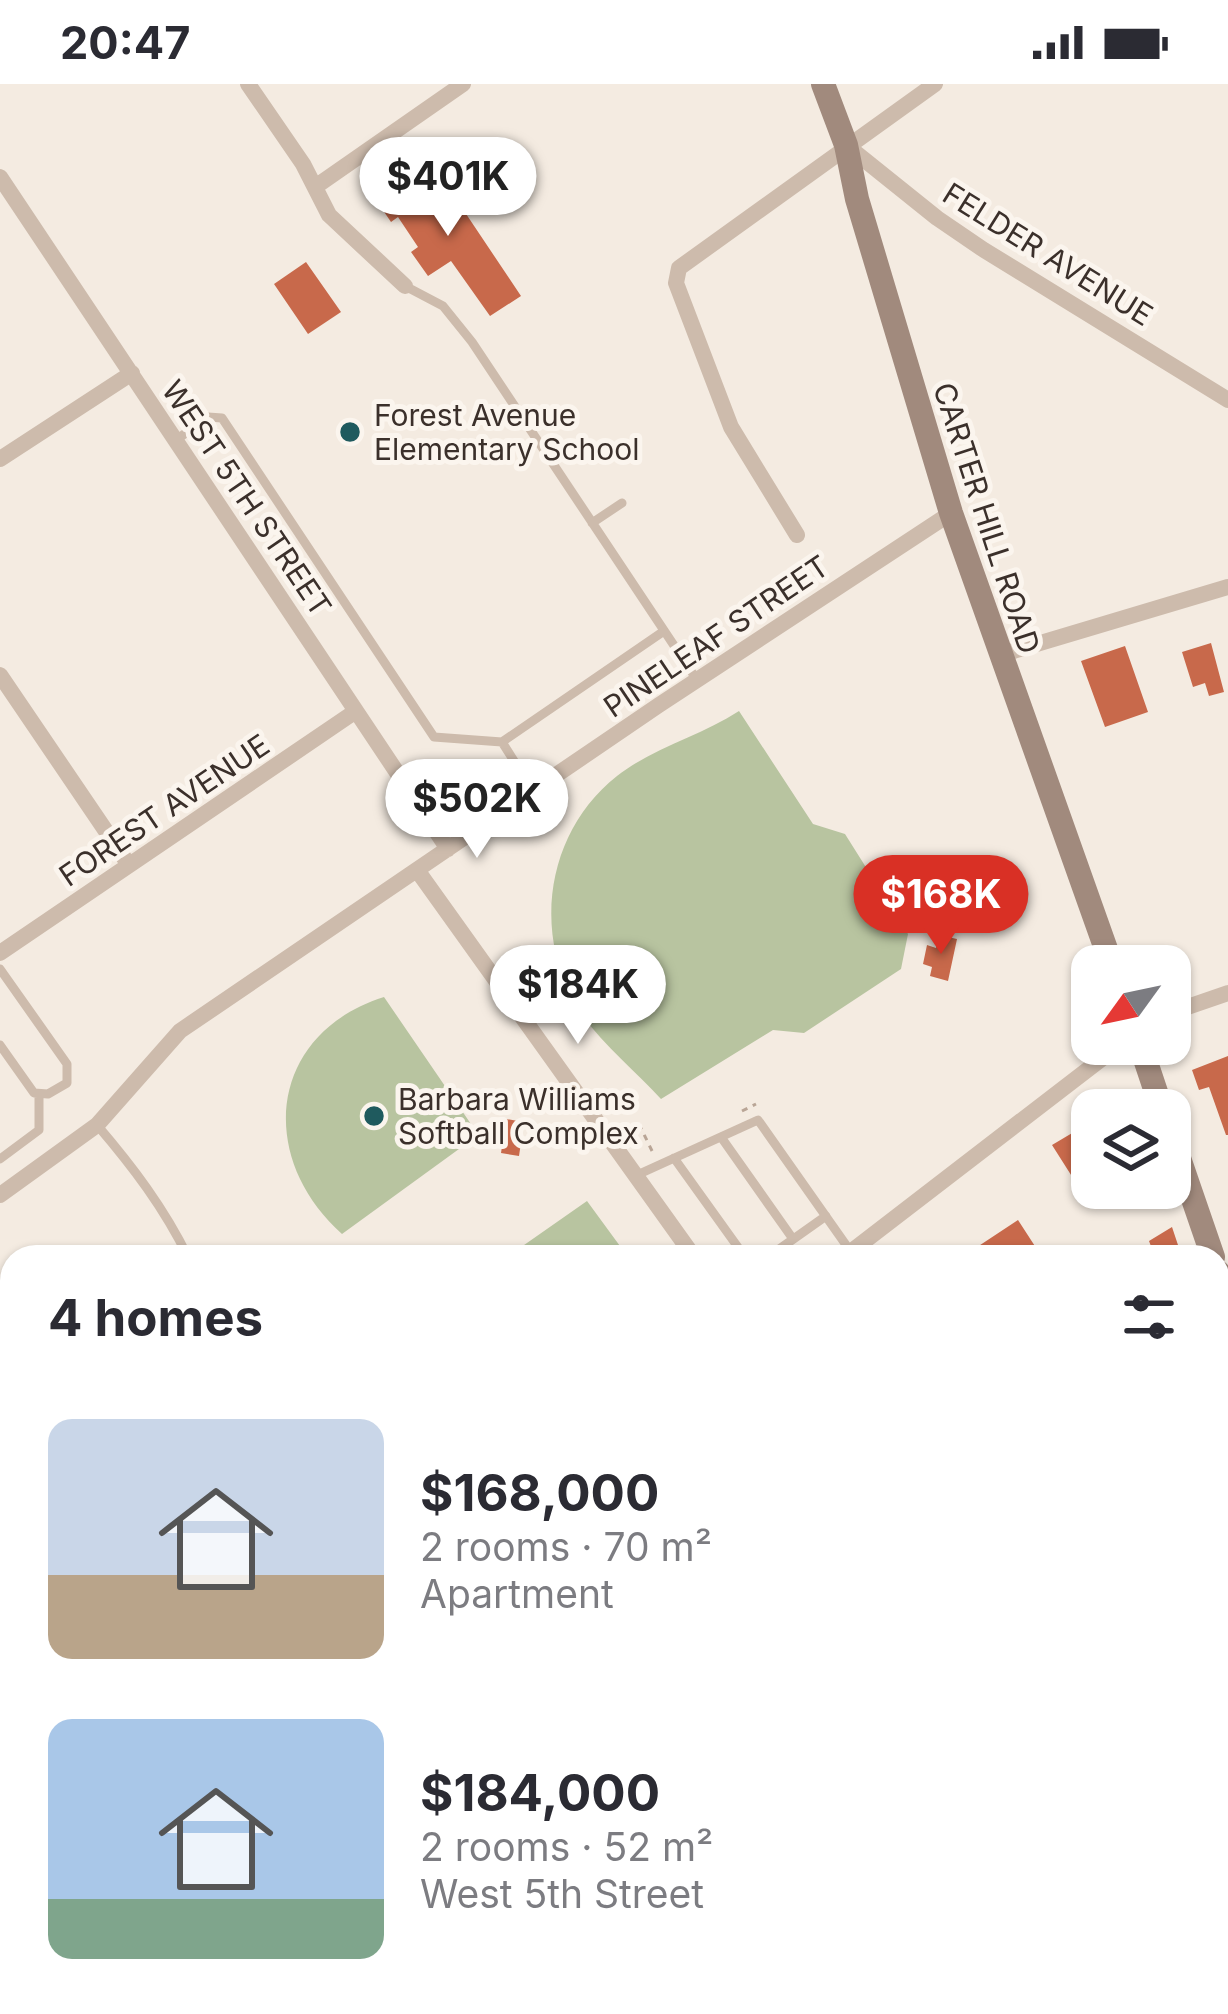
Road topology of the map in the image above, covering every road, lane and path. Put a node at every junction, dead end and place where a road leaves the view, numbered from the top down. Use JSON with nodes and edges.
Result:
{"nodes":[{"id":1,"x":248,"y":84,"type":"edge"},
{"id":2,"x":463,"y":84,"type":"edge"},
{"id":3,"x":823,"y":84,"type":"edge"},
{"id":4,"x":934,"y":84,"type":"edge"},
{"id":5,"x":846,"y":145,"type":"junction"},
{"id":6,"x":0,"y":177,"type":"edge"},
{"id":7,"x":315,"y":187,"type":"junction"},
{"id":8,"x":405,"y":286,"type":"joint"},
{"id":9,"x":132,"y":373,"type":"junction"},
{"id":10,"x":1228,"y":400,"type":"edge"},
{"id":11,"x":176,"y":440,"type":"junction"},
{"id":12,"x":0,"y":460,"type":"edge"},
{"id":13,"x":622,"y":503,"type":"dead end"},
{"id":14,"x":951,"y":513,"type":"junction"},
{"id":15,"x":592,"y":523,"type":"junction"},
{"id":16,"x":797,"y":535,"type":"dead end"},
{"id":17,"x":1228,"y":587,"type":"edge"},
{"id":18,"x":664,"y":631,"type":"junction"},
{"id":19,"x":1000,"y":656,"type":"junction"},
{"id":20,"x":697,"y":680,"type":"junction"},
{"id":21,"x":2,"y":682,"type":"edge"},
{"id":22,"x":356,"y":711,"type":"junction"},
{"id":23,"x":502,"y":742,"type":"junction"},
{"id":24,"x":533,"y":791,"type":"junction"},
{"id":25,"x":448,"y":849,"type":"junction"},
{"id":26,"x":130,"y":866,"type":"junction"},
{"id":27,"x":417,"y":870,"type":"junction"},
{"id":28,"x":1104,"y":945,"type":"edge"},
{"id":29,"x":0,"y":953,"type":"edge"},
{"id":30,"x":0,"y":969,"type":"edge"},
{"id":31,"x":1228,"y":993,"type":"edge"},
{"id":32,"x":1191,"y":1006,"type":"edge"},
{"id":33,"x":0,"y":1045,"type":"edge"},
{"id":34,"x":1094,"y":1065,"type":"edge"},
{"id":35,"x":39,"y":1095,"type":"junction"},
{"id":36,"x":756,"y":1104,"type":"dead end"},
{"id":37,"x":736,"y":1114,"type":"dead end"},
{"id":38,"x":639,"y":1124,"type":"dead end"},
{"id":39,"x":98,"y":1125,"type":"junction"},
{"id":40,"x":721,"y":1137,"type":"junction"},
{"id":41,"x":654,"y":1155,"type":"dead end"},
{"id":42,"x":674,"y":1158,"type":"junction"},
{"id":43,"x":0,"y":1159,"type":"edge"},
{"id":44,"x":637,"y":1175,"type":"junction"},
{"id":45,"x":1191,"y":1193,"type":"edge"},
{"id":46,"x":0,"y":1196,"type":"edge"},
{"id":47,"x":826,"y":1216,"type":"junction"},
{"id":48,"x":793,"y":1240,"type":"junction"},
{"id":49,"x":182,"y":1245,"type":"edge"},
{"id":50,"x":686,"y":1245,"type":"edge"},
{"id":51,"x":736,"y":1245,"type":"edge"},
{"id":52,"x":786,"y":1245,"type":"edge"},
{"id":53,"x":843,"y":1245,"type":"edge"},
{"id":54,"x":860,"y":1245,"type":"edge"},
{"id":55,"x":1209,"y":1245,"type":"edge"}],
"edges":[{"from":1,"to":7,"type":"street"},
{"from":2,"to":7,"type":"street"},
{"from":3,"to":5,"type":"main road","name":"CARTER HILL ROAD"},
{"from":4,"to":5,"type":"street"},
{"from":5,"to":10,"type":"street","name":"FELDER AVENUE"},
{"from":5,"to":14,"type":"main road","name":"CARTER HILL ROAD"},
{"from":5,"to":16,"type":"street"},
{"from":6,"to":9,"type":"street","name":"WEST 5TH STREET"},
{"from":7,"to":8,"type":"street"},
{"from":8,"to":15,"type":"lane"},
{"from":9,"to":11,"type":"street","name":"WEST 5TH STREET"},
{"from":9,"to":12,"type":"street"},
{"from":11,"to":22,"type":"street","name":"WEST 5TH STREET"},
{"from":11,"to":23,"type":"lane"},
{"from":13,"to":15,"type":"lane"},
{"from":14,"to":19,"type":"main road","name":"CARTER HILL ROAD"},
{"from":14,"to":20,"type":"street","name":"PINELEAF STREET"},
{"from":15,"to":18,"type":"lane"},
{"from":17,"to":19,"type":"street"},
{"from":18,"to":20,"type":"lane"},
{"from":18,"to":23,"type":"lane"},
{"from":19,"to":28,"type":"main road","name":"CARTER HILL ROAD"},
{"from":20,"to":24,"type":"street","name":"PINELEAF STREET"},
{"from":21,"to":26,"type":"street"},
{"from":22,"to":25,"type":"street","name":"WEST 5TH STREET"},
{"from":22,"to":26,"type":"street","name":"FOREST AVENUE"},
{"from":23,"to":24,"type":"lane"},
{"from":24,"to":25,"type":"street","name":"PINELEAF STREET"},
{"from":25,"to":27,"type":"street","name":"PINELEAF STREET"},
{"from":26,"to":29,"type":"street","name":"FOREST AVENUE"},
{"from":27,"to":39,"type":"street","name":"PINELEAF STREET"},
{"from":27,"to":44,"type":"street"},
{"from":30,"to":35,"type":"lane"},
{"from":31,"to":32,"type":"street"},
{"from":33,"to":35,"type":"lane"},
{"from":34,"to":54,"type":"street"},
{"from":35,"to":43,"type":"lane"},
{"from":36,"to":37,"type":"path"},
{"from":38,"to":41,"type":"path"},
{"from":39,"to":46,"type":"street","name":"PINELEAF STREET"},
{"from":39,"to":49,"type":"lane"},
{"from":40,"to":42,"type":"lane"},
{"from":40,"to":47,"type":"lane"},
{"from":40,"to":48,"type":"lane"},
{"from":42,"to":44,"type":"lane"},
{"from":42,"to":51,"type":"lane"},
{"from":44,"to":50,"type":"street"},
{"from":45,"to":55,"type":"main road"},
{"from":47,"to":48,"type":"lane"},
{"from":47,"to":53,"type":"lane"},
{"from":48,"to":52,"type":"lane"}]}
